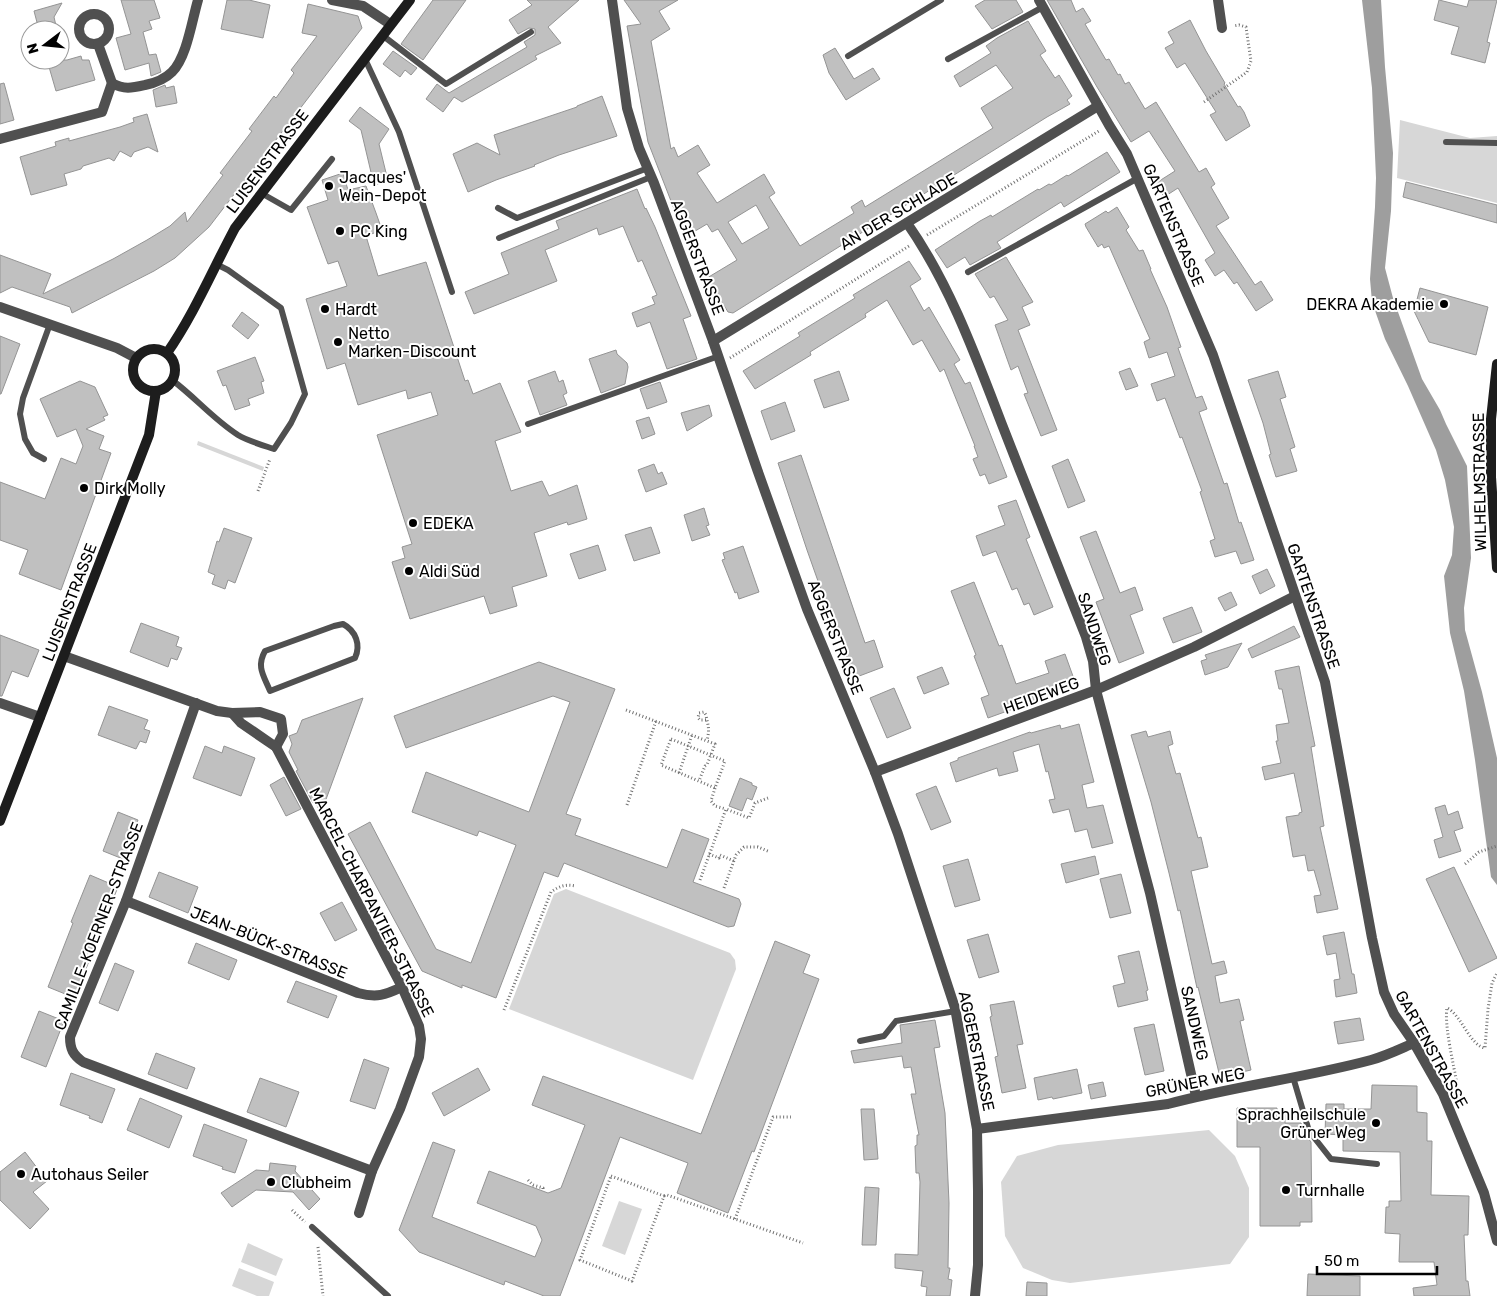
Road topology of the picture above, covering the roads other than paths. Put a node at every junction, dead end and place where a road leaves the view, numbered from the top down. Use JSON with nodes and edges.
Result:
{"nodes":[{"id":1,"x":198,"y":0,"type":"edge"},
{"id":2,"x":332,"y":0,"type":"edge"},
{"id":3,"x":410,"y":0,"type":"edge"},
{"id":4,"x":612,"y":0,"type":"edge"},
{"id":5,"x":940,"y":0,"type":"edge"},
{"id":6,"x":1218,"y":0,"type":"edge"},
{"id":7,"x":1041,"y":3,"type":"edge"},
{"id":8,"x":390,"y":24,"type":"junction"},
{"id":9,"x":1222,"y":28,"type":"road end"},
{"id":10,"x":531,"y":32,"type":"dead end"},
{"id":11,"x":382,"y":35,"type":"junction"},
{"id":12,"x":98,"y":44,"type":"dead end"},
{"id":13,"x":848,"y":56,"type":"dead end"},
{"id":14,"x":365,"y":59,"type":"junction"},
{"id":15,"x":948,"y":59,"type":"dead end"},
{"id":16,"x":112,"y":84,"type":"junction"},
{"id":17,"x":1098,"y":106,"type":"junction"},
{"id":18,"x":0,"y":140,"type":"edge"},
{"id":19,"x":1446,"y":142,"type":"dead end"},
{"id":20,"x":1497,"y":143,"type":"edge"},
{"id":21,"x":332,"y":159,"type":"dead end"},
{"id":22,"x":649,"y":172,"type":"junction"},
{"id":23,"x":1138,"y":178,"type":"junction"},
{"id":24,"x":261,"y":193,"type":"junction"},
{"id":25,"x":498,"y":208,"type":"dead end"},
{"id":26,"x":907,"y":224,"type":"junction"},
{"id":27,"x":499,"y":238,"type":"dead end"},
{"id":28,"x":216,"y":264,"type":"junction"},
{"id":29,"x":968,"y":272,"type":"dead end"},
{"id":30,"x":452,"y":292,"type":"dead end"},
{"id":31,"x":0,"y":307,"type":"edge"},
{"id":32,"x":50,"y":324,"type":"junction"},
{"id":33,"x":714,"y":341,"type":"junction"},
{"id":34,"x":167,"y":353,"type":"junction"},
{"id":35,"x":719,"y":356,"type":"junction"},
{"id":36,"x":136,"y":358,"type":"junction"},
{"id":37,"x":1497,"y":364,"type":"edge"},
{"id":38,"x":172,"y":380,"type":"junction"},
{"id":39,"x":156,"y":391,"type":"junction"},
{"id":40,"x":528,"y":424,"type":"dead end"},
{"id":41,"x":44,"y":458,"type":"dead end"},
{"id":42,"x":1497,"y":568,"type":"edge"},
{"id":43,"x":1295,"y":596,"type":"junction"},
{"id":44,"x":64,"y":656,"type":"junction"},
{"id":45,"x":351,"y":660,"type":"joint"},
{"id":46,"x":1096,"y":690,"type":"junction"},
{"id":47,"x":0,"y":703,"type":"edge"},
{"id":48,"x":196,"y":703,"type":"junction"},
{"id":49,"x":232,"y":713,"type":"junction"},
{"id":50,"x":40,"y":717,"type":"junction"},
{"id":51,"x":276,"y":747,"type":"junction"},
{"id":52,"x":875,"y":772,"type":"junction"},
{"id":53,"x":0,"y":822,"type":"edge"},
{"id":54,"x":126,"y":901,"type":"junction"},
{"id":55,"x":402,"y":987,"type":"junction"},
{"id":56,"x":956,"y":1011,"type":"junction"},
{"id":57,"x":860,"y":1041,"type":"dead end"},
{"id":58,"x":1414,"y":1043,"type":"junction"},
{"id":59,"x":1294,"y":1077,"type":"junction"},
{"id":60,"x":1196,"y":1096,"type":"junction"},
{"id":61,"x":977,"y":1129,"type":"junction"},
{"id":62,"x":1377,"y":1164,"type":"dead end"},
{"id":63,"x":372,"y":1171,"type":"junction"},
{"id":64,"x":358,"y":1213,"type":"dead end"},
{"id":65,"x":312,"y":1228,"type":"road end"},
{"id":66,"x":1497,"y":1241,"type":"edge"},
{"id":67,"x":388,"y":1296,"type":"edge"},
{"id":68,"x":975,"y":1296,"type":"edge"}],
"edges":[{"from":1,"to":16,"type":"street"},
{"from":2,"to":8,"type":"street"},
{"from":3,"to":8,"type":"main road","name":"LUISENSTRASSE"},
{"from":4,"to":22,"type":"street","name":"AGGERSTRASSE"},
{"from":5,"to":13,"type":"lane"},
{"from":6,"to":9,"type":"street"},
{"from":7,"to":15,"type":"lane"},
{"from":7,"to":17,"type":"street","name":"GARTENSTRASSE"},
{"from":8,"to":11,"type":"main road","name":"LUISENSTRASSE"},
{"from":10,"to":11,"type":"lane"},
{"from":11,"to":14,"type":"main road","name":"LUISENSTRASSE"},
{"from":12,"to":16,"type":"street"},
{"from":14,"to":24,"type":"main road","name":"LUISENSTRASSE"},
{"from":14,"to":30,"type":"lane"},
{"from":16,"to":18,"type":"street"},
{"from":17,"to":23,"type":"street","name":"GARTENSTRASSE"},
{"from":17,"to":26,"type":"street","name":"AN DER SCHLADE"},
{"from":19,"to":20,"type":"lane"},
{"from":21,"to":24,"type":"lane"},
{"from":22,"to":25,"type":"lane"},
{"from":22,"to":27,"type":"lane"},
{"from":22,"to":33,"type":"street","name":"AGGERSTRASSE"},
{"from":23,"to":29,"type":"lane"},
{"from":23,"to":43,"type":"street","name":"GARTENSTRASSE"},
{"from":24,"to":28,"type":"main road","name":"LUISENSTRASSE"},
{"from":26,"to":33,"type":"street","name":"AN DER SCHLADE"},
{"from":26,"to":46,"type":"street","name":"SANDWEG"},
{"from":28,"to":34,"type":"main road","name":"LUISENSTRASSE"},
{"from":28,"to":38,"type":"lane"},
{"from":31,"to":32,"type":"street"},
{"from":32,"to":36,"type":"street"},
{"from":32,"to":41,"type":"lane"},
{"from":33,"to":35,"type":"street","name":"AGGERSTRASSE"},
{"from":34,"to":36,"type":"main road"},
{"from":34,"to":38,"type":"main road"},
{"from":35,"to":40,"type":"lane"},
{"from":35,"to":52,"type":"street","name":"AGGERSTRASSE"},
{"from":36,"to":39,"type":"main road"},
{"from":37,"to":42,"type":"main road","name":"WILHELMSTRASSE"},
{"from":38,"to":39,"type":"main road"},
{"from":39,"to":44,"type":"main road","name":"LUISENSTRASSE"},
{"from":43,"to":46,"type":"street","name":"HEIDEWEG"},
{"from":43,"to":58,"type":"street","name":"GARTENSTRASSE"},
{"from":44,"to":48,"type":"street","name":"MARCEL-CHARPANTIER-STRASSE"},
{"from":44,"to":50,"type":"main road","name":"LUISENSTRASSE"},
{"from":45,"to":45,"type":"lane"},
{"from":46,"to":52,"type":"street","name":"HEIDEWEG"},
{"from":46,"to":60,"type":"street","name":"SANDWEG"},
{"from":47,"to":50,"type":"street"},
{"from":48,"to":49,"type":"street","name":"MARCEL-CHARPANTIER-STRASSE"},
{"from":48,"to":54,"type":"street","name":"CAMILLE-KOERNER-STRASSE"},
{"from":49,"to":51,"type":"street","name":"MARCEL-CHARPANTIER-STRASSE"},
{"from":49,"to":51,"type":"street","name":"MARCEL-CHARPANTIER-STRASSE"},
{"from":50,"to":53,"type":"main road","name":"LUISENSTRASSE"},
{"from":51,"to":55,"type":"street","name":"MARCEL-CHARPANTIER-STRASSE"},
{"from":52,"to":56,"type":"street","name":"AGGERSTRASSE"},
{"from":54,"to":55,"type":"street","name":"JEAN-BÜCK-STRASSE"},
{"from":54,"to":63,"type":"street","name":"CAMILLE-KOERNER-STRASSE"},
{"from":55,"to":63,"type":"street","name":"MARCEL-CHARPANTIER-STRASSE"},
{"from":56,"to":57,"type":"lane"},
{"from":56,"to":61,"type":"street","name":"AGGERSTRASSE"},
{"from":58,"to":59,"type":"street","name":"GRÜNER WEG"},
{"from":58,"to":66,"type":"street","name":"GARTENSTRASSE"},
{"from":59,"to":60,"type":"street","name":"GRÜNER WEG"},
{"from":59,"to":62,"type":"lane"},
{"from":60,"to":61,"type":"street","name":"GRÜNER WEG"},
{"from":61,"to":68,"type":"street","name":"AGGERSTRASSE"},
{"from":63,"to":64,"type":"street","name":"MARCEL-CHARPANTIER-STRASSE"},
{"from":65,"to":67,"type":"lane"}]}
